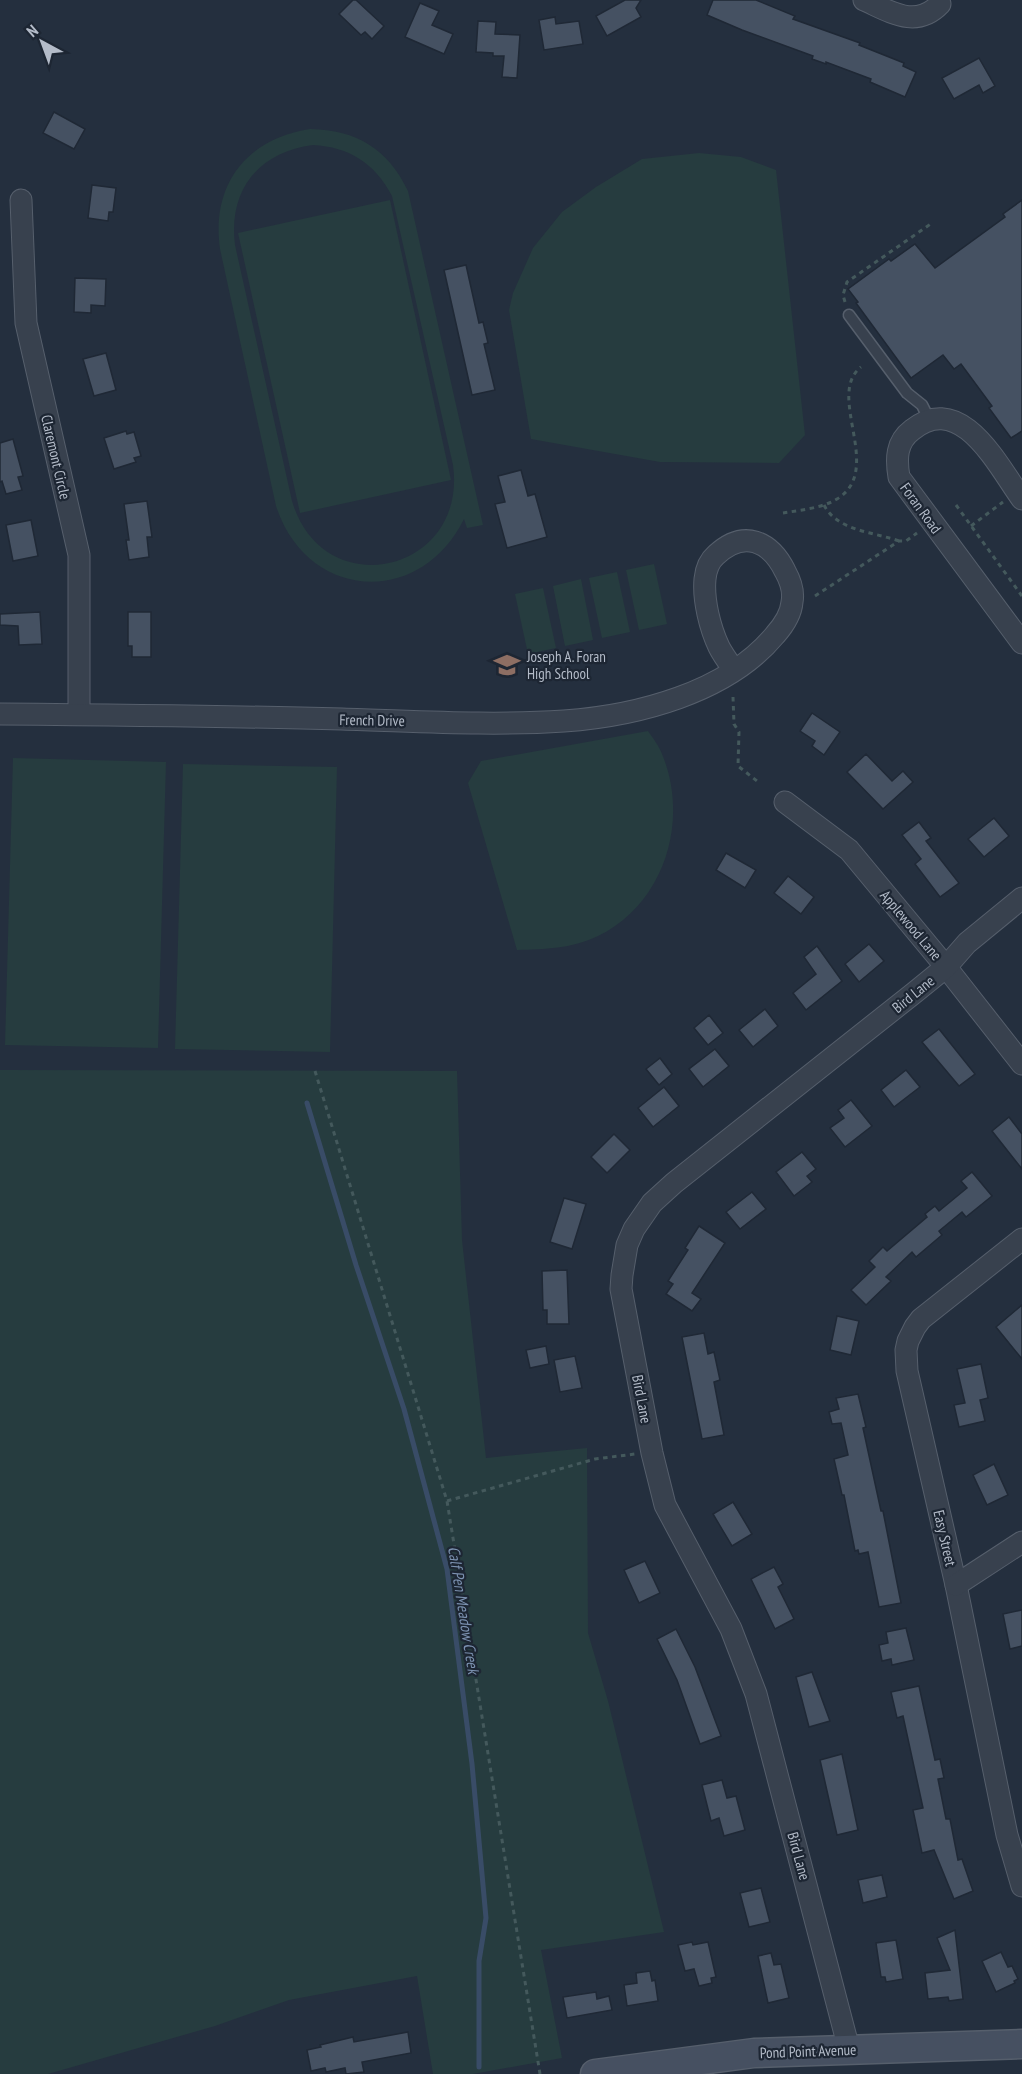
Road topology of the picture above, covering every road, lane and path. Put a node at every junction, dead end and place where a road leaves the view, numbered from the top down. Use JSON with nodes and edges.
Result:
{"nodes":[{"id":1,"x":864,"y":0,"type":"edge"},
{"id":2,"x":940,"y":4,"type":"dead end"},
{"id":3,"x":21,"y":200,"type":"dead end"},
{"id":4,"x":932,"y":223,"type":"dead end"},
{"id":5,"x":849,"y":315,"type":"joint"},
{"id":6,"x":861,"y":367,"type":"dead end"},
{"id":7,"x":929,"y":419,"type":"junction"},
{"id":8,"x":1013,"y":501,"type":"edge"},
{"id":9,"x":824,"y":505,"type":"junction"},
{"id":10,"x":956,"y":505,"type":"dead end"},
{"id":11,"x":783,"y":513,"type":"dead end"},
{"id":12,"x":971,"y":526,"type":"junction"},
{"id":13,"x":919,"y":532,"type":"dead end"},
{"id":14,"x":900,"y":541,"type":"junction"},
{"id":15,"x":815,"y":596,"type":"dead end"},
{"id":16,"x":1022,"y":596,"type":"edge"},
{"id":17,"x":1022,"y":643,"type":"edge"},
{"id":18,"x":734,"y":670,"type":"junction"},
{"id":19,"x":733,"y":697,"type":"dead end"},
{"id":20,"x":0,"y":714,"type":"edge"},
{"id":21,"x":79,"y":714,"type":"junction"},
{"id":22,"x":757,"y":781,"type":"dead end"},
{"id":23,"x":786,"y":802,"type":"dead end"},
{"id":24,"x":1022,"y":898,"type":"edge"},
{"id":25,"x":946,"y":967,"type":"junction"},
{"id":26,"x":1022,"y":1064,"type":"edge"},
{"id":27,"x":315,"y":1071,"type":"dead end"},
{"id":28,"x":1022,"y":1239,"type":"edge"},
{"id":29,"x":652,"y":1452,"type":"junction"},
{"id":30,"x":447,"y":1501,"type":"junction"},
{"id":31,"x":1022,"y":1542,"type":"edge"},
{"id":32,"x":956,"y":1585,"type":"junction"},
{"id":33,"x":1015,"y":1831,"type":"edge"},
{"id":34,"x":1022,"y":1886,"type":"edge"},
{"id":35,"x":1022,"y":2044,"type":"edge"},
{"id":36,"x":849,"y":2049,"type":"junction"},
{"id":37,"x":607,"y":2073,"type":"edge"},
{"id":38,"x":540,"y":2074,"type":"edge"}],
"edges":[{"from":1,"to":2,"type":"street"},
{"from":3,"to":21,"type":"street","name":"Claremont Circle"},
{"from":4,"to":5,"type":"path"},
{"from":5,"to":7,"type":"lane"},
{"from":6,"to":9,"type":"path"},
{"from":7,"to":8,"type":"street"},
{"from":7,"to":17,"type":"street","name":"Foran Road"},
{"from":8,"to":12,"type":"path"},
{"from":9,"to":11,"type":"path"},
{"from":9,"to":14,"type":"path"},
{"from":10,"to":12,"type":"path"},
{"from":12,"to":16,"type":"path"},
{"from":13,"to":14,"type":"path"},
{"from":14,"to":15,"type":"path"},
{"from":18,"to":18,"type":"street","name":"French Drive"},
{"from":18,"to":21,"type":"street","name":"French Drive"},
{"from":19,"to":22,"type":"path"},
{"from":20,"to":21,"type":"street","name":"French Drive"},
{"from":23,"to":25,"type":"street","name":"Applewood Lane"},
{"from":24,"to":25,"type":"street","name":"Bird Lane"},
{"from":25,"to":26,"type":"street","name":"Applewood Lane"},
{"from":25,"to":29,"type":"street","name":"Bird Lane"},
{"from":27,"to":30,"type":"path"},
{"from":28,"to":32,"type":"street","name":"Easy Street"},
{"from":29,"to":30,"type":"path"},
{"from":29,"to":36,"type":"street","name":"Bird Lane"},
{"from":30,"to":38,"type":"path"},
{"from":31,"to":32,"type":"street"},
{"from":32,"to":33,"type":"street","name":"Easy Street"},
{"from":33,"to":34,"type":"street","name":"Easy Street"},
{"from":35,"to":36,"type":"main road","name":"Pond Point Avenue"},
{"from":36,"to":37,"type":"main road","name":"Pond Point Avenue"}]}
